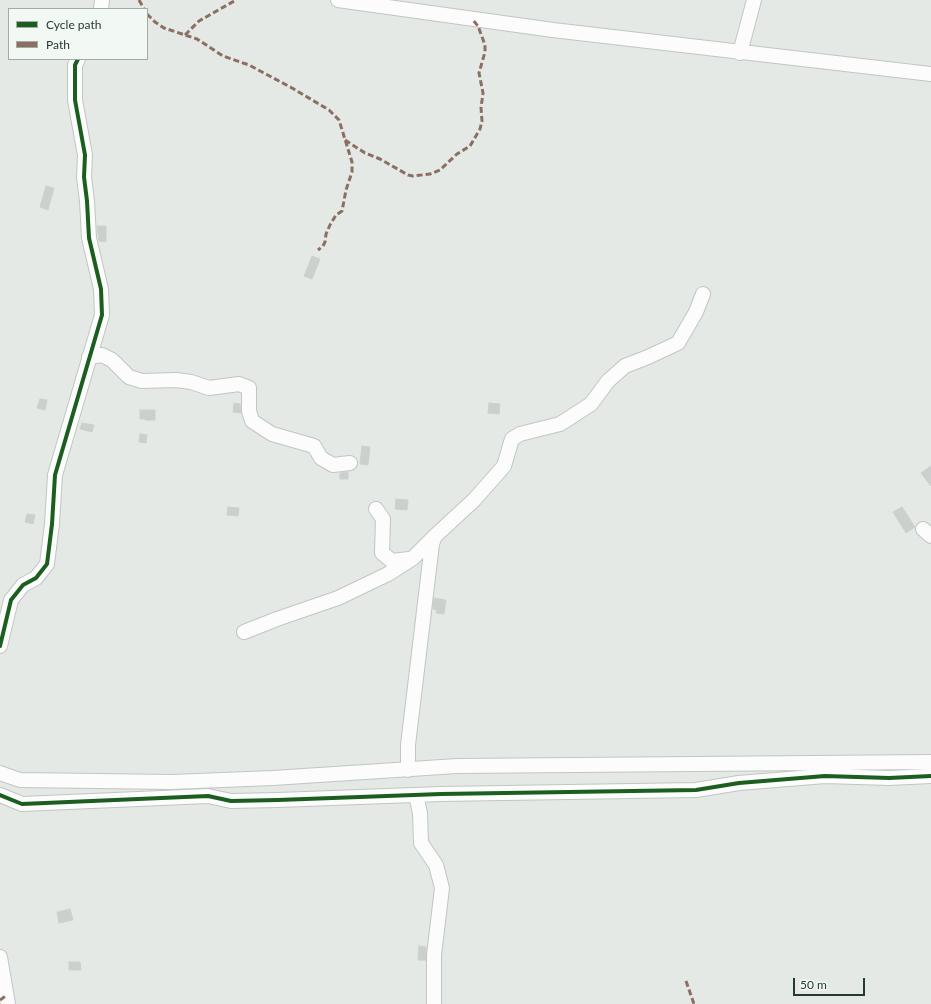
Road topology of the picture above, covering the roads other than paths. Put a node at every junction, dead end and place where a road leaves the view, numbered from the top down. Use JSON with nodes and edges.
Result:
{"nodes":[{"id":1,"x":338,"y":0,"type":"edge"},
{"id":2,"x":754,"y":0,"type":"edge"},
{"id":3,"x":387,"y":3,"type":"edge"},
{"id":4,"x":740,"y":53,"type":"junction"},
{"id":5,"x":78,"y":60,"type":"edge"},
{"id":6,"x":931,"y":74,"type":"edge"},
{"id":7,"x":703,"y":294,"type":"dead end"},
{"id":8,"x":89,"y":357,"type":"junction"},
{"id":9,"x":350,"y":463,"type":"dead end"},
{"id":10,"x":376,"y":509,"type":"dead end"},
{"id":11,"x":435,"y":536,"type":"junction"},
{"id":12,"x":413,"y":558,"type":"junction"},
{"id":13,"x":430,"y":565,"type":"junction"},
{"id":14,"x":244,"y":632,"type":"dead end"},
{"id":15,"x":0,"y":646,"type":"edge"},
{"id":16,"x":931,"y":762,"type":"edge"},
{"id":17,"x":408,"y":770,"type":"junction"},
{"id":18,"x":0,"y":773,"type":"edge"},
{"id":19,"x":931,"y":776,"type":"edge"},
{"id":20,"x":0,"y":795,"type":"edge"},
{"id":21,"x":416,"y":795,"type":"junction"},
{"id":22,"x":0,"y":957,"type":"edge"},
{"id":23,"x":8,"y":1004,"type":"edge"},
{"id":24,"x":434,"y":1004,"type":"edge"}],
"edges":[{"from":1,"to":3,"type":"street"},
{"from":2,"to":4,"type":"street"},
{"from":3,"to":4,"type":"street"},
{"from":4,"to":6,"type":"street"},
{"from":5,"to":8,"type":"street"},
{"from":7,"to":11,"type":"street"},
{"from":8,"to":9,"type":"street"},
{"from":8,"to":15,"type":"street"},
{"from":10,"to":12,"type":"street"},
{"from":11,"to":12,"type":"street"},
{"from":11,"to":13,"type":"street"},
{"from":12,"to":13,"type":"street"},
{"from":12,"to":14,"type":"street"},
{"from":13,"to":17,"type":"street"},
{"from":16,"to":17,"type":"street"},
{"from":17,"to":18,"type":"street"},
{"from":19,"to":21,"type":"street"},
{"from":20,"to":21,"type":"street"},
{"from":21,"to":24,"type":"street"},
{"from":22,"to":23,"type":"street"}]}
